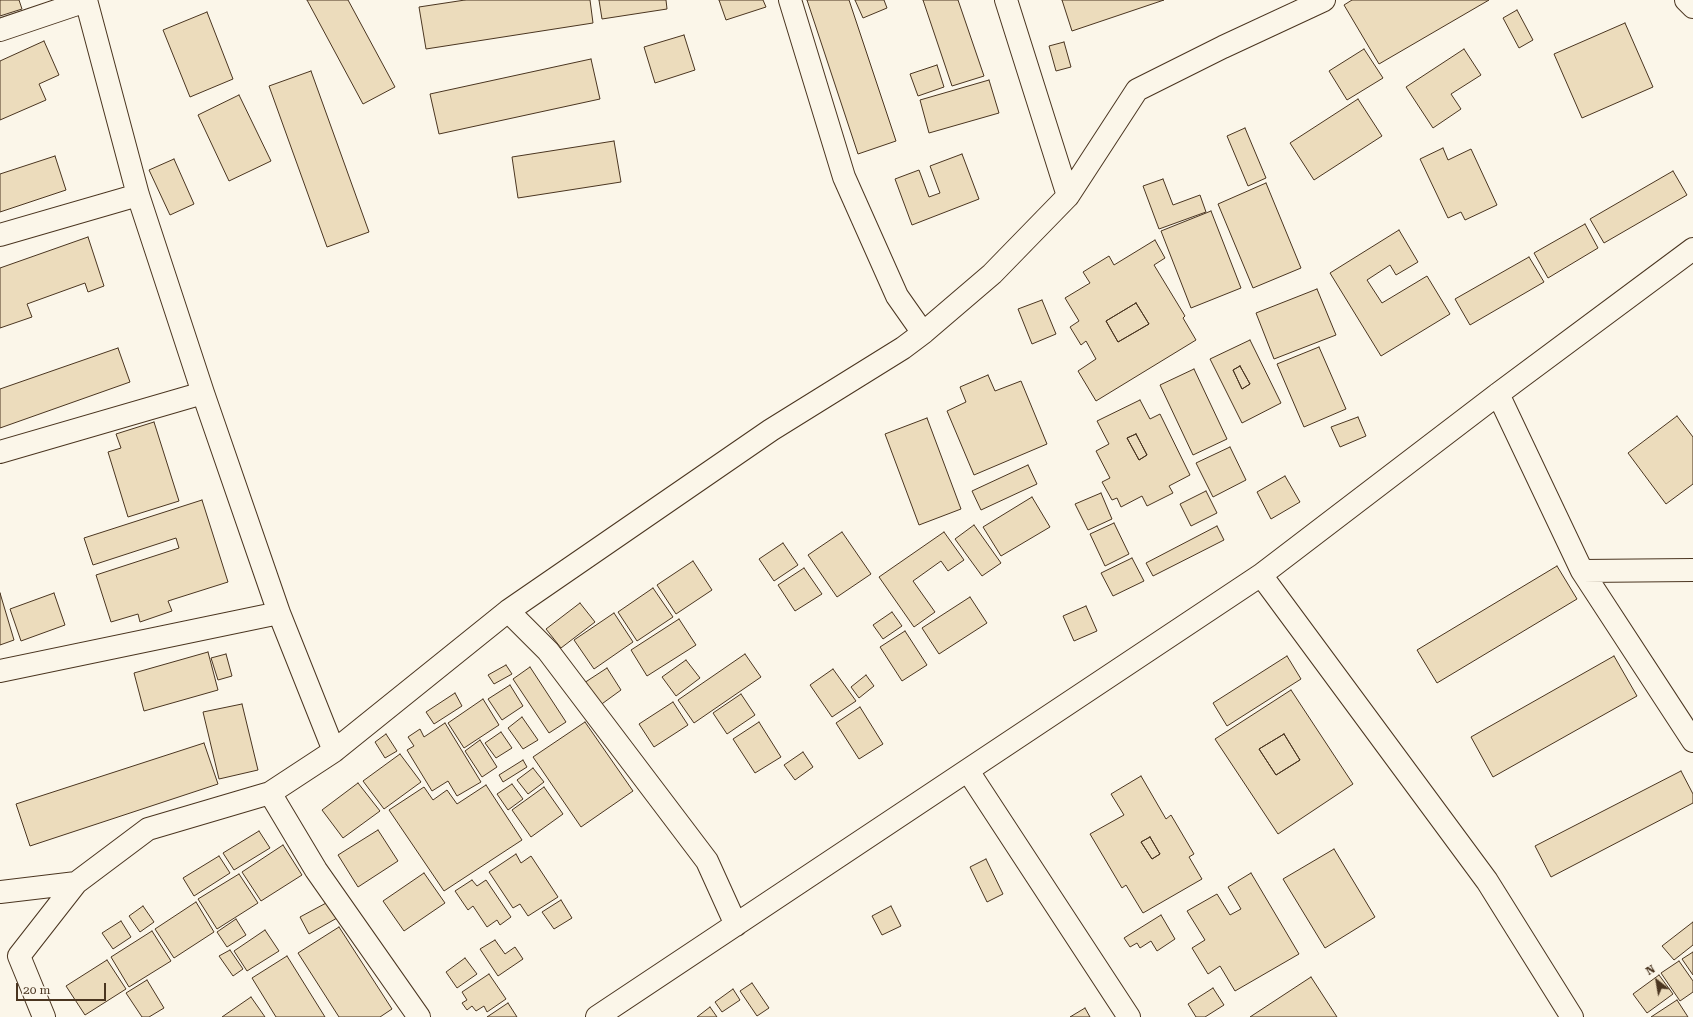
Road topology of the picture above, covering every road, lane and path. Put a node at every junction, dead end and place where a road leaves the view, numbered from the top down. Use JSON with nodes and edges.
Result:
{"nodes":[{"id":1,"x":790,"y":0,"type":"edge"},
{"id":2,"x":1006,"y":0,"type":"edge"},
{"id":3,"x":1324,"y":0,"type":"edge"},
{"id":4,"x":1686,"y":0,"type":"edge"},
{"id":5,"x":86,"y":1,"type":"edge"},
{"id":6,"x":1693,"y":7,"type":"edge"},
{"id":7,"x":0,"y":30,"type":"edge"},
{"id":8,"x":138,"y":195,"type":"junction"},
{"id":9,"x":1068,"y":196,"type":"junction"},
{"id":10,"x":0,"y":236,"type":"edge"},
{"id":11,"x":1693,"y":249,"type":"edge"},
{"id":12,"x":923,"y":333,"type":"junction"},
{"id":13,"x":203,"y":393,"type":"junction"},
{"id":14,"x":1498,"y":394,"type":"junction"},
{"id":15,"x":0,"y":452,"type":"edge"},
{"id":16,"x":1693,"y":570,"type":"edge"},
{"id":17,"x":1582,"y":571,"type":"junction"},
{"id":18,"x":1261,"y":575,"type":"junction"},
{"id":19,"x":508,"y":611,"type":"junction"},
{"id":20,"x":279,"y":613,"type":"junction"},
{"id":21,"x":0,"y":671,"type":"edge"},
{"id":22,"x":1693,"y":741,"type":"edge"},
{"id":23,"x":334,"y":751,"type":"junction"},
{"id":24,"x":968,"y":771,"type":"junction"},
{"id":25,"x":270,"y":793,"type":"junction"},
{"id":26,"x":76,"y":883,"type":"junction"},
{"id":27,"x":0,"y":892,"type":"edge"},
{"id":28,"x":736,"y":925,"type":"junction"},
{"id":29,"x":44,"y":1017,"type":"edge"},
{"id":30,"x":419,"y":1017,"type":"edge"},
{"id":31,"x":597,"y":1017,"type":"edge"},
{"id":32,"x":1129,"y":1017,"type":"edge"},
{"id":33,"x":1572,"y":1017,"type":"edge"}],
"edges":[{"from":1,"to":12,"type":"street"},
{"from":2,"to":9,"type":"street"},
{"from":3,"to":9,"type":"street"},
{"from":4,"to":6,"type":"street"},
{"from":5,"to":7,"type":"street"},
{"from":5,"to":8,"type":"street"},
{"from":8,"to":10,"type":"street"},
{"from":8,"to":13,"type":"street"},
{"from":9,"to":12,"type":"street"},
{"from":11,"to":14,"type":"street"},
{"from":12,"to":19,"type":"street"},
{"from":13,"to":15,"type":"street"},
{"from":13,"to":20,"type":"street"},
{"from":14,"to":17,"type":"street"},
{"from":14,"to":18,"type":"street"},
{"from":16,"to":17,"type":"street"},
{"from":17,"to":22,"type":"street"},
{"from":18,"to":24,"type":"street"},
{"from":18,"to":33,"type":"street"},
{"from":19,"to":23,"type":"street"},
{"from":19,"to":28,"type":"street"},
{"from":20,"to":21,"type":"street"},
{"from":20,"to":23,"type":"street"},
{"from":23,"to":25,"type":"street"},
{"from":24,"to":28,"type":"street"},
{"from":24,"to":32,"type":"street"},
{"from":25,"to":26,"type":"street"},
{"from":25,"to":30,"type":"street"},
{"from":26,"to":27,"type":"street"},
{"from":26,"to":29,"type":"street"},
{"from":28,"to":31,"type":"street"}]}
